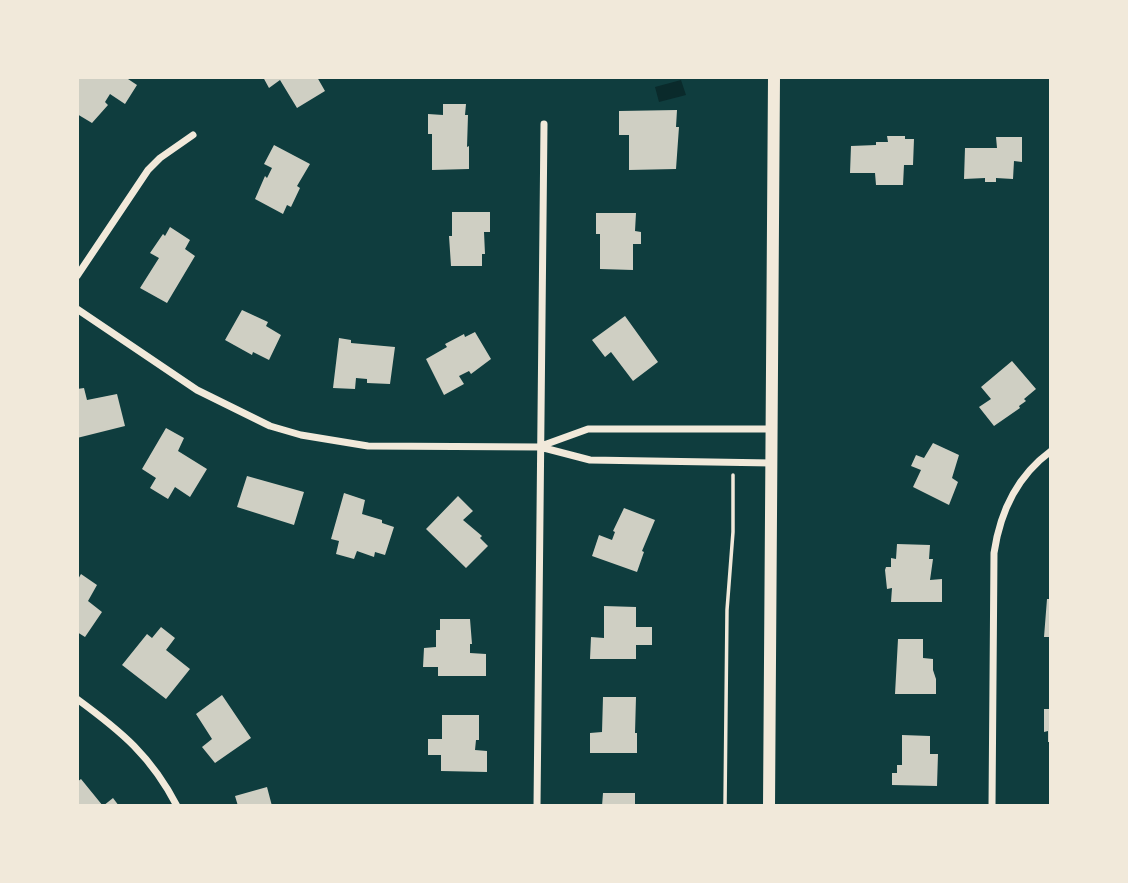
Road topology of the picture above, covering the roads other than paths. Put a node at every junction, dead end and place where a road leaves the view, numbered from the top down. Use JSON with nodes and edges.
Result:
{"nodes":[{"id":1,"x":774,"y":77,"type":"edge"},
{"id":2,"x":544,"y":124,"type":"dead end"},
{"id":3,"x":193,"y":135,"type":"dead end"},
{"id":4,"x":77,"y":276,"type":"edge"},
{"id":5,"x":77,"y":309,"type":"edge"},
{"id":6,"x":772,"y":429,"type":"junction"},
{"id":7,"x":540,"y":447,"type":"junction"},
{"id":8,"x":1051,"y":451,"type":"edge"},
{"id":9,"x":772,"y":463,"type":"junction"},
{"id":10,"x":77,"y":699,"type":"edge"},
{"id":11,"x":177,"y":806,"type":"edge"},
{"id":12,"x":537,"y":806,"type":"edge"},
{"id":13,"x":769,"y":806,"type":"edge"},
{"id":14,"x":992,"y":806,"type":"edge"}],
"edges":[{"from":1,"to":6,"type":"street"},
{"from":2,"to":7,"type":"street"},
{"from":3,"to":4,"type":"street"},
{"from":5,"to":7,"type":"street"},
{"from":6,"to":7,"type":"street"},
{"from":6,"to":9,"type":"street"},
{"from":7,"to":9,"type":"street"},
{"from":7,"to":12,"type":"street"},
{"from":8,"to":14,"type":"street"},
{"from":9,"to":13,"type":"street"},
{"from":10,"to":11,"type":"street"}]}
